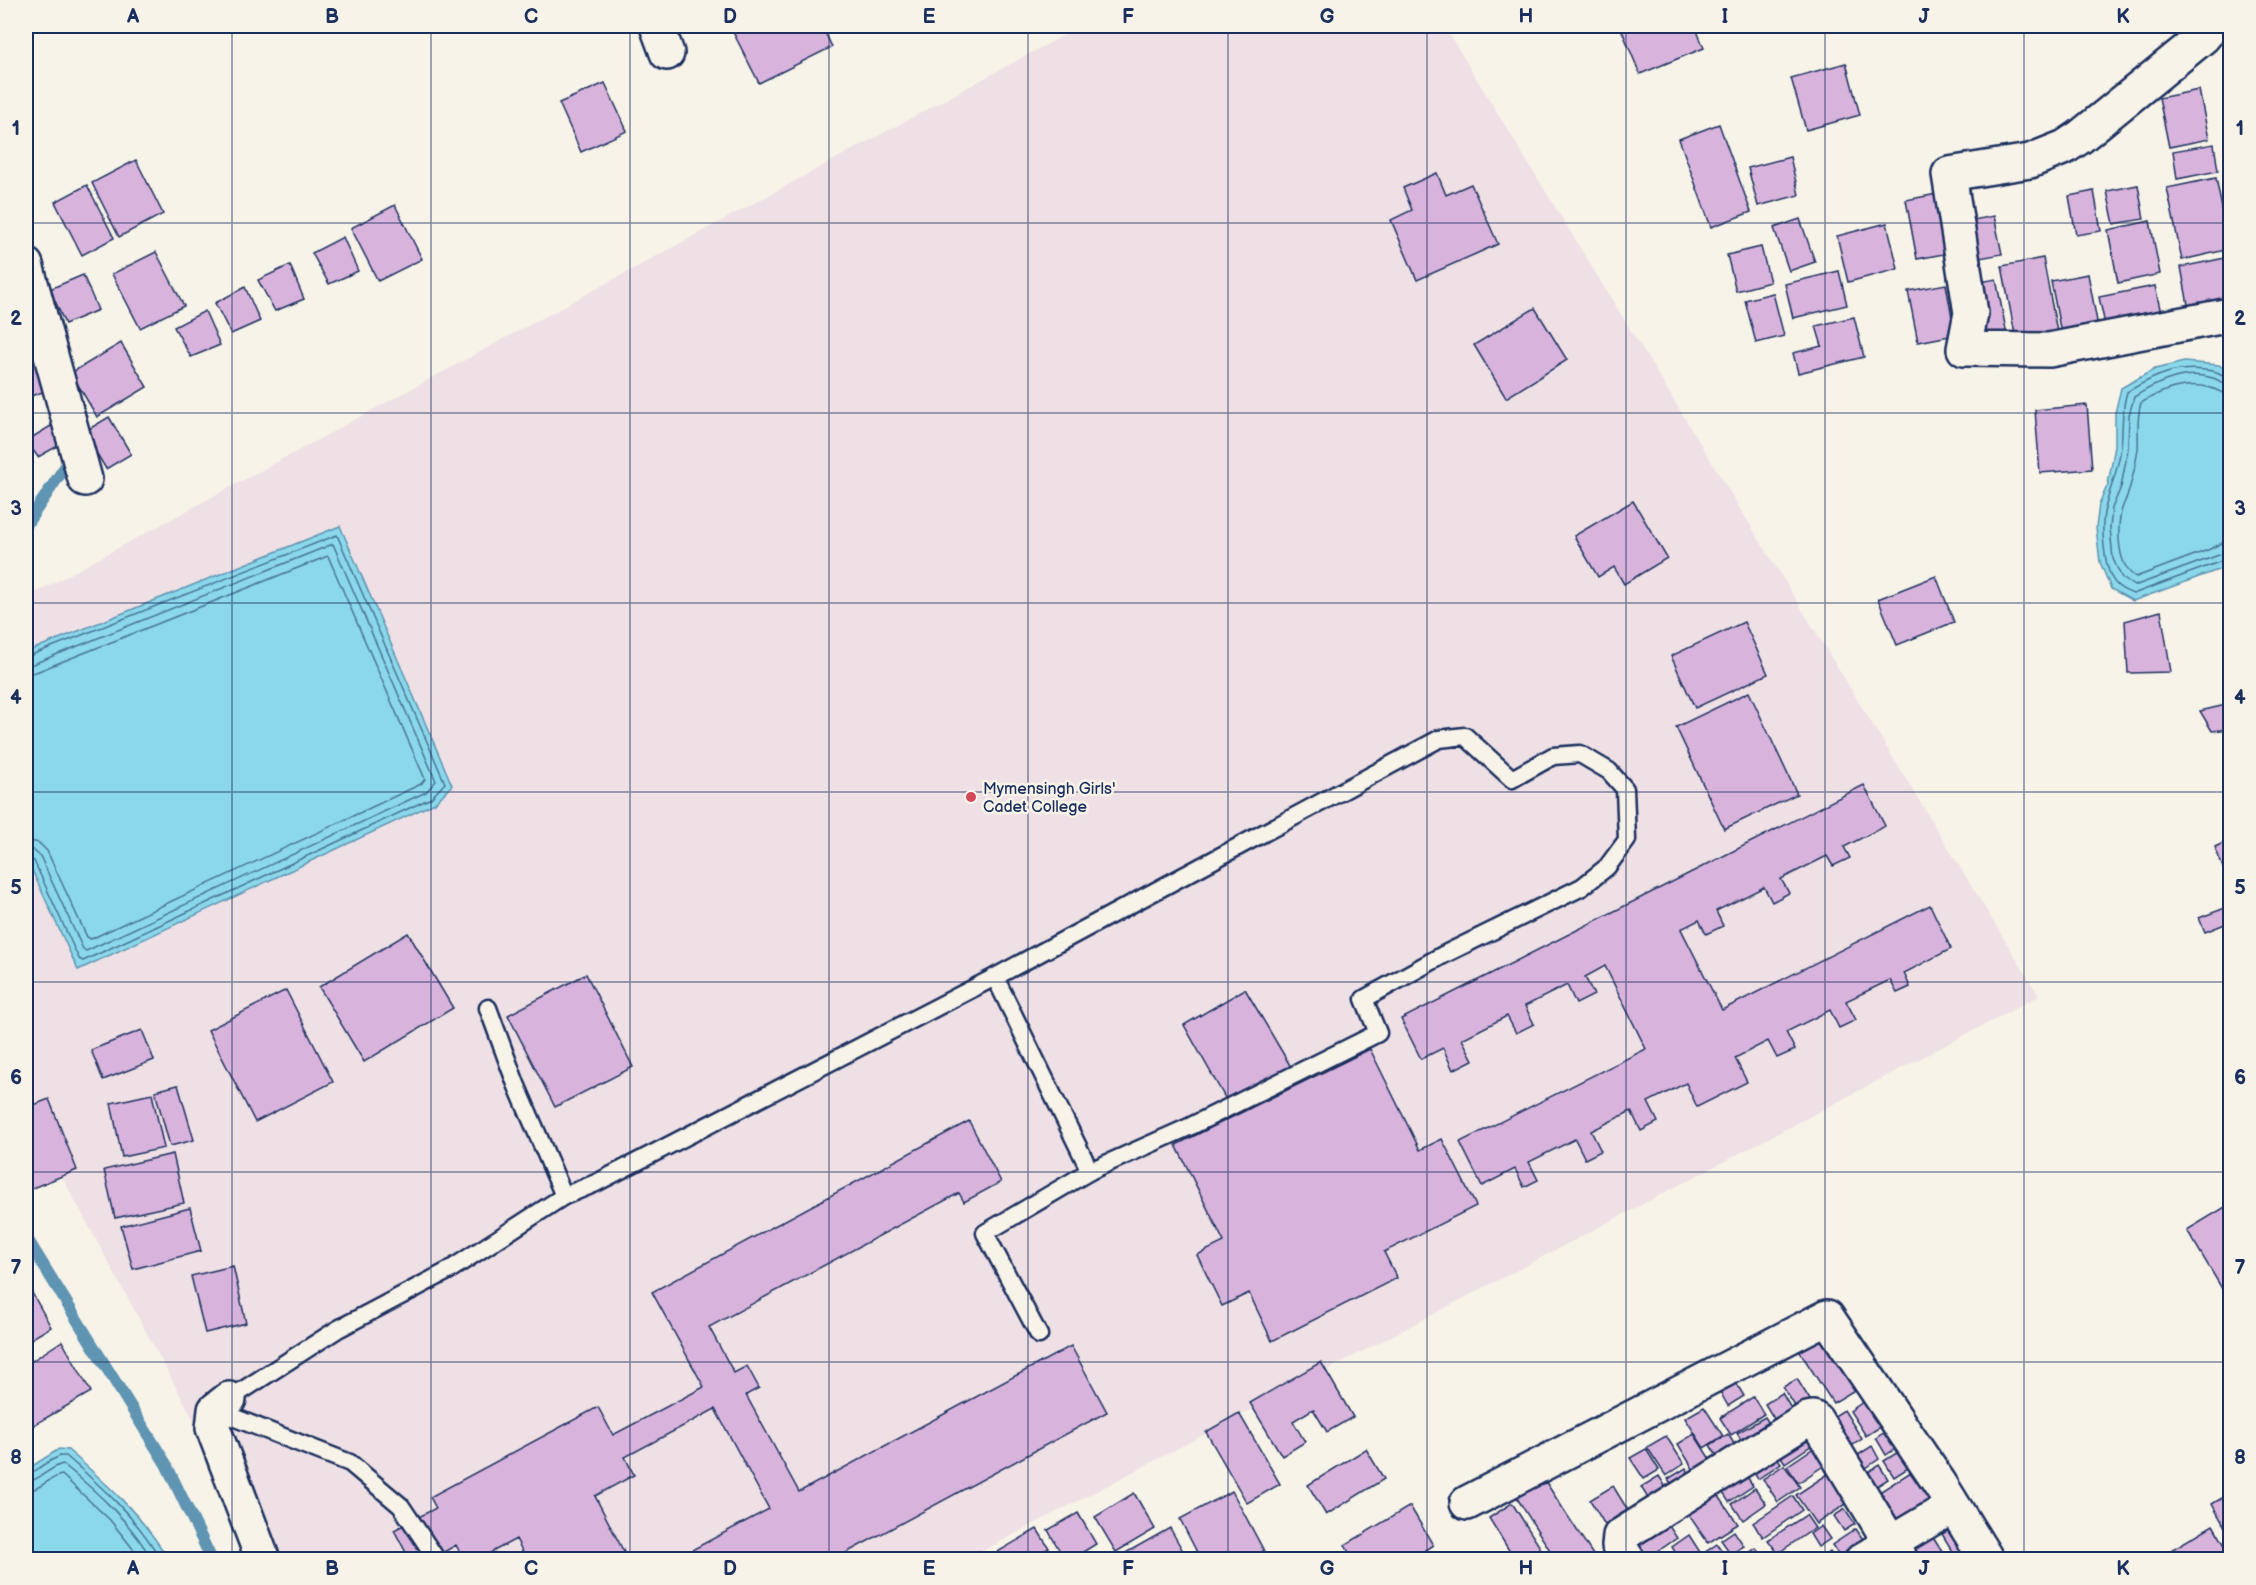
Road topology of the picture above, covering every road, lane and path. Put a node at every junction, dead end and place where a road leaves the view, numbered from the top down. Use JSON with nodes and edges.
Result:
{"nodes":[{"id":1,"x":2212,"y":26,"type":"edge"},
{"id":2,"x":26,"y":265,"type":"edge"},
{"id":3,"x":2230,"y":315,"type":"edge"},
{"id":4,"x":84,"y":479,"type":"dead end"},
{"id":5,"x":995,"y":977,"type":"junction"},
{"id":6,"x":488,"y":1008,"type":"dead end"},
{"id":7,"x":1090,"y":1171,"type":"junction"},
{"id":8,"x":564,"y":1196,"type":"junction"},
{"id":9,"x":1039,"y":1335,"type":"dead end"},
{"id":10,"x":222,"y":1405,"type":"junction"},
{"id":11,"x":1467,"y":1503,"type":"dead end"},
{"id":12,"x":1953,"y":1506,"type":"junction"},
{"id":13,"x":1896,"y":1551,"type":"edge"},
{"id":14,"x":263,"y":1560,"type":"edge"},
{"id":15,"x":437,"y":1560,"type":"edge"},
{"id":16,"x":1628,"y":1560,"type":"edge"},
{"id":17,"x":1862,"y":1560,"type":"edge"},
{"id":18,"x":1987,"y":1560,"type":"edge"}],
"edges":[{"from":1,"to":3,"type":"street"},
{"from":2,"to":4,"type":"street"},
{"from":5,"to":7,"type":"lane"},
{"from":5,"to":7,"type":"lane"},
{"from":5,"to":8,"type":"lane"},
{"from":6,"to":8,"type":"lane"},
{"from":7,"to":9,"type":"lane"},
{"from":8,"to":10,"type":"lane"},
{"from":10,"to":14,"type":"street"},
{"from":10,"to":15,"type":"lane"},
{"from":11,"to":12,"type":"street"},
{"from":12,"to":13,"type":"street"},
{"from":12,"to":18,"type":"street"},
{"from":13,"to":16,"type":"street"},
{"from":13,"to":17,"type":"street"}]}
